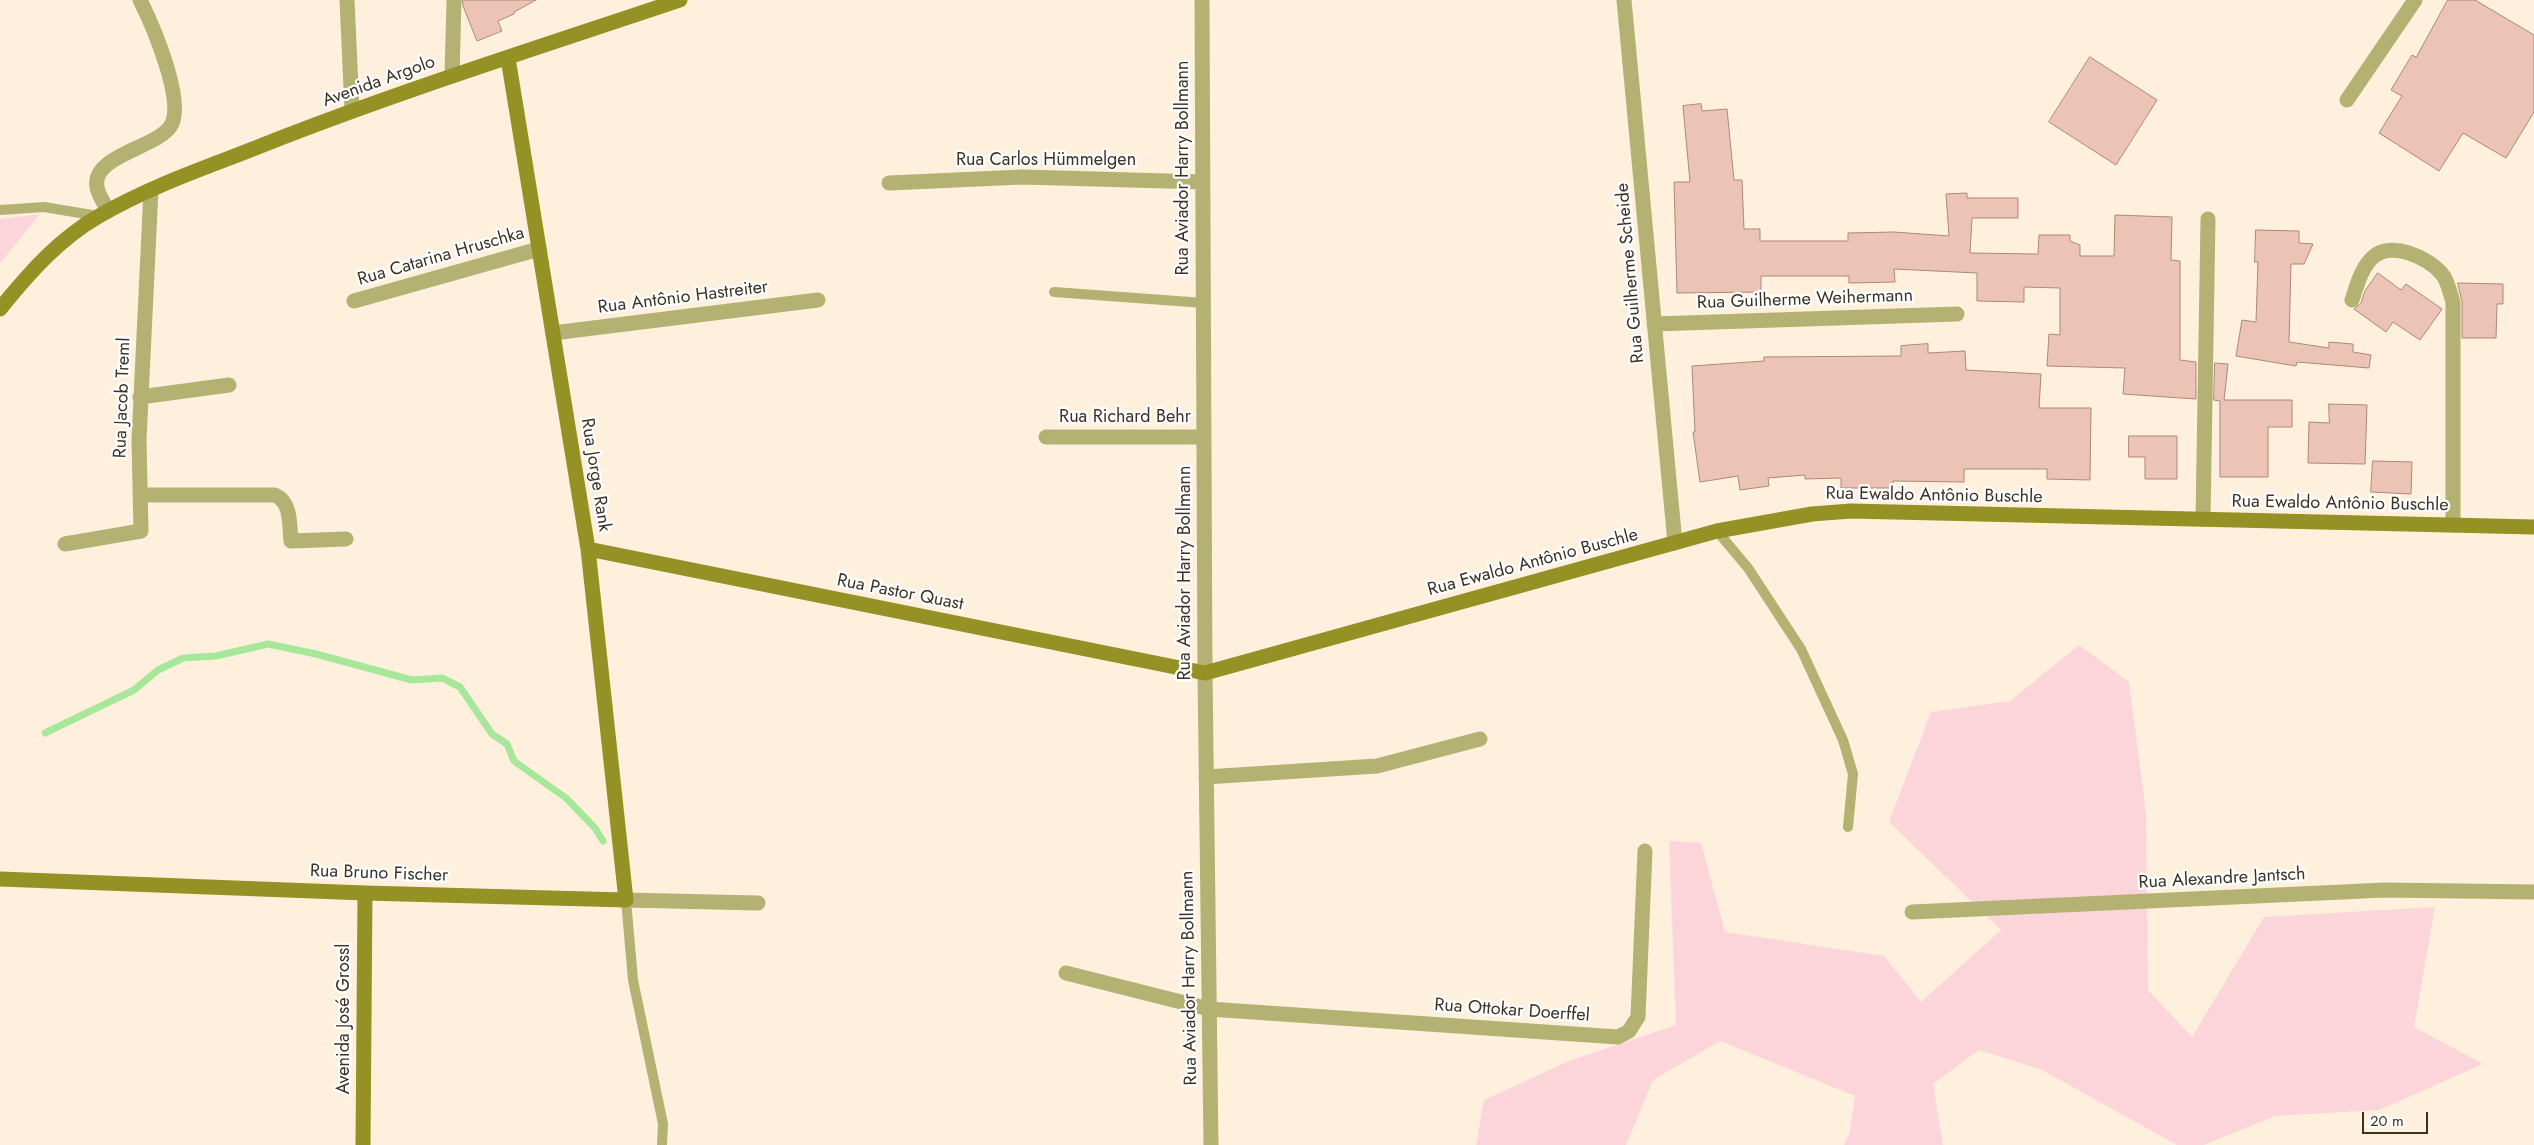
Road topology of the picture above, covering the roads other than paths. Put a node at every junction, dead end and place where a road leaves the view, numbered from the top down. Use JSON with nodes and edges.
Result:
{"nodes":[{"id":1,"x":140,"y":0,"type":"edge"},
{"id":2,"x":346,"y":0,"type":"edge"},
{"id":3,"x":454,"y":0,"type":"edge"},
{"id":4,"x":680,"y":0,"type":"edge"},
{"id":5,"x":1202,"y":0,"type":"edge"},
{"id":6,"x":1624,"y":0,"type":"edge"},
{"id":7,"x":2415,"y":0,"type":"edge"},
{"id":8,"x":508,"y":58,"type":"junction"},
{"id":9,"x":452,"y":76,"type":"junction"},
{"id":10,"x":2348,"y":100,"type":"dead end"},
{"id":11,"x":352,"y":110,"type":"junction"},
{"id":12,"x":1203,"y":182,"type":"junction"},
{"id":13,"x":889,"y":183,"type":"dead end"},
{"id":14,"x":151,"y":190,"type":"junction"},
{"id":15,"x":0,"y":210,"type":"edge"},
{"id":16,"x":103,"y":214,"type":"junction"},
{"id":17,"x":2208,"y":219,"type":"dead end"},
{"id":18,"x":539,"y":249,"type":"junction"},
{"id":19,"x":1054,"y":292,"type":"dead end"},
{"id":20,"x":818,"y":300,"type":"dead end"},
{"id":21,"x":2352,"y":300,"type":"dead end"},
{"id":22,"x":354,"y":301,"type":"dead end"},
{"id":23,"x":1204,"y":303,"type":"junction"},
{"id":24,"x":0,"y":309,"type":"edge"},
{"id":25,"x":1957,"y":314,"type":"dead end"},
{"id":26,"x":1654,"y":324,"type":"junction"},
{"id":27,"x":553,"y":333,"type":"junction"},
{"id":28,"x":229,"y":385,"type":"dead end"},
{"id":29,"x":140,"y":397,"type":"junction"},
{"id":30,"x":1046,"y":437,"type":"dead end"},
{"id":31,"x":1204,"y":437,"type":"junction"},
{"id":32,"x":140,"y":495,"type":"junction"},
{"id":33,"x":2203,"y":519,"type":"junction"},
{"id":34,"x":2453,"y":525,"type":"junction"},
{"id":35,"x":2534,"y":527,"type":"edge"},
{"id":36,"x":1717,"y":531,"type":"junction"},
{"id":37,"x":346,"y":539,"type":"dead end"},
{"id":38,"x":1675,"y":543,"type":"junction"},
{"id":39,"x":65,"y":544,"type":"dead end"},
{"id":40,"x":588,"y":549,"type":"junction"},
{"id":41,"x":1205,"y":673,"type":"junction"},
{"id":42,"x":1480,"y":739,"type":"dead end"},
{"id":43,"x":1206,"y":777,"type":"junction"},
{"id":44,"x":1848,"y":827,"type":"dead end"},
{"id":45,"x":1645,"y":851,"type":"dead end"},
{"id":46,"x":0,"y":879,"type":"edge"},
{"id":47,"x":2534,"y":892,"type":"edge"},
{"id":48,"x":365,"y":893,"type":"junction"},
{"id":49,"x":626,"y":900,"type":"junction"},
{"id":50,"x":758,"y":903,"type":"dead end"},
{"id":51,"x":1912,"y":912,"type":"dead end"},
{"id":52,"x":1066,"y":973,"type":"dead end"},
{"id":53,"x":1208,"y":1009,"type":"junction"},
{"id":54,"x":363,"y":1145,"type":"edge"},
{"id":55,"x":662,"y":1145,"type":"edge"},
{"id":56,"x":1210,"y":1145,"type":"edge"}],
"edges":[{"from":1,"to":16,"type":"street"},
{"from":2,"to":11,"type":"street"},
{"from":3,"to":9,"type":"street"},
{"from":4,"to":8,"type":"street","name":"Avenida Argolo"},
{"from":5,"to":12,"type":"street","name":"Rua Aviador Harry Bollmann"},
{"from":6,"to":26,"type":"street","name":"Rua Guilherme Scheide"},
{"from":7,"to":10,"type":"street"},
{"from":8,"to":9,"type":"street","name":"Avenida Argolo"},
{"from":8,"to":18,"type":"street","name":"Rua Jorge Rank"},
{"from":9,"to":11,"type":"street","name":"Avenida Argolo"},
{"from":11,"to":14,"type":"street","name":"Avenida Argolo"},
{"from":12,"to":13,"type":"street","name":"Rua Carlos Hümmelgen"},
{"from":12,"to":23,"type":"street","name":"Rua Aviador Harry Bollmann"},
{"from":14,"to":16,"type":"street","name":"Avenida Argolo"},
{"from":14,"to":29,"type":"street","name":"Rua Jacob Treml"},
{"from":15,"to":16,"type":"lane"},
{"from":16,"to":24,"type":"street","name":"Avenida Argolo"},
{"from":17,"to":33,"type":"street"},
{"from":18,"to":22,"type":"street","name":"Rua Catarina Hruschka"},
{"from":18,"to":27,"type":"street","name":"Rua Jorge Rank"},
{"from":19,"to":23,"type":"lane"},
{"from":20,"to":27,"type":"street","name":"Rua Antônio Hastreiter"},
{"from":21,"to":34,"type":"street"},
{"from":23,"to":31,"type":"street","name":"Rua Aviador Harry Bollmann"},
{"from":25,"to":26,"type":"street","name":"Rua Guilherme Weihermann"},
{"from":26,"to":38,"type":"street","name":"Rua Guilherme Scheide"},
{"from":27,"to":40,"type":"street","name":"Rua Jorge Rank"},
{"from":28,"to":29,"type":"street"},
{"from":29,"to":32,"type":"street","name":"Rua Jacob Treml"},
{"from":30,"to":31,"type":"street","name":"Rua Richard Behr"},
{"from":31,"to":41,"type":"street","name":"Rua Aviador Harry Bollmann"},
{"from":32,"to":37,"type":"street"},
{"from":32,"to":39,"type":"street","name":"Rua Jacob Treml"},
{"from":33,"to":34,"type":"street","name":"Rua Ewaldo Antônio Buschle"},
{"from":33,"to":36,"type":"street","name":"Rua Ewaldo Antônio Buschle"},
{"from":34,"to":35,"type":"street","name":"Rua Ewaldo Antônio Buschle"},
{"from":36,"to":38,"type":"street","name":"Rua Ewaldo Antônio Buschle"},
{"from":36,"to":44,"type":"lane"},
{"from":38,"to":41,"type":"street","name":"Rua Ewaldo Antônio Buschle"},
{"from":40,"to":41,"type":"street","name":"Rua Pastor Quast"},
{"from":40,"to":49,"type":"street","name":"Rua Jorge Rank"},
{"from":41,"to":43,"type":"street","name":"Rua Aviador Harry Bollmann"},
{"from":42,"to":43,"type":"street"},
{"from":43,"to":53,"type":"street","name":"Rua Aviador Harry Bollmann"},
{"from":45,"to":53,"type":"street","name":"Rua Ottokar Doerffel"},
{"from":46,"to":48,"type":"street","name":"Rua Bruno Fischer"},
{"from":47,"to":51,"type":"street","name":"Rua Alexandre Jantsch"},
{"from":48,"to":49,"type":"street","name":"Rua Bruno Fischer"},
{"from":48,"to":54,"type":"street","name":"Avenida José Grossl"},
{"from":49,"to":50,"type":"street","name":"Rua Bruno Fischer"},
{"from":49,"to":55,"type":"lane"},
{"from":52,"to":53,"type":"street","name":"Rua Ottokar Doerffel"},
{"from":53,"to":56,"type":"street","name":"Rua Aviador Harry Bollmann"}]}
